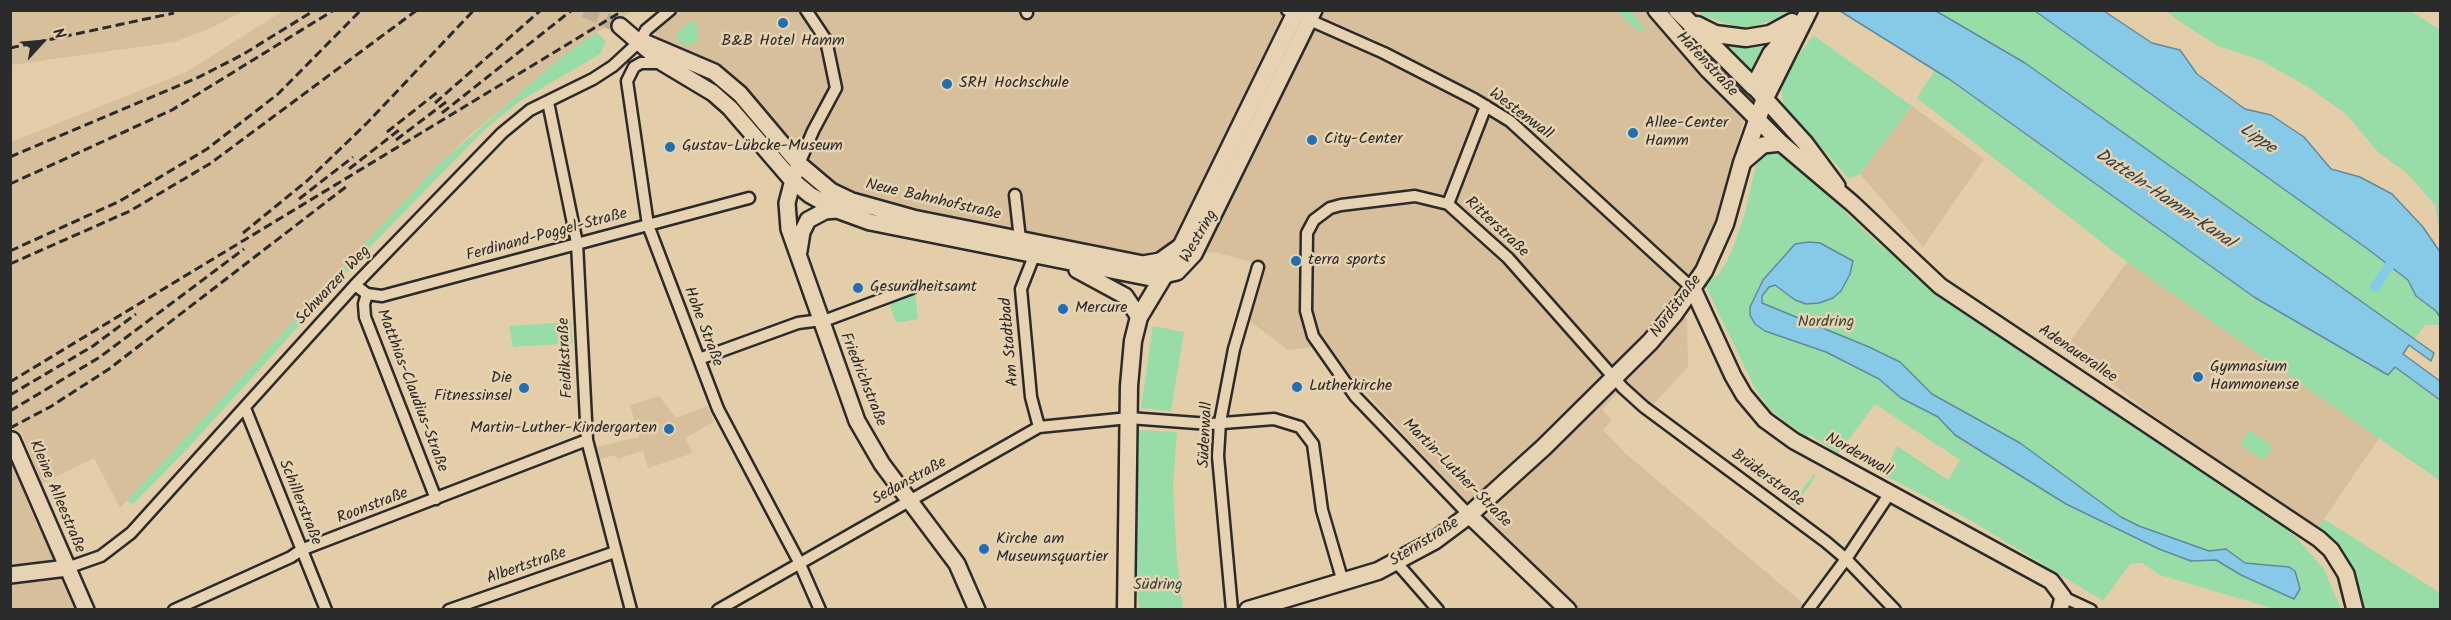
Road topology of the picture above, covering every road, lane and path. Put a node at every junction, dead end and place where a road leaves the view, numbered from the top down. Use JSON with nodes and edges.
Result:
{"nodes":[{"id":1,"x":670,"y":10,"type":"edge"},
{"id":2,"x":806,"y":10,"type":"edge"},
{"id":3,"x":1656,"y":10,"type":"edge"},
{"id":4,"x":1301,"y":13,"type":"edge"},
{"id":5,"x":1681,"y":15,"type":"edge"},
{"id":6,"x":1799,"y":22,"type":"edge"},
{"id":7,"x":620,"y":26,"type":"tunnel mouth"},
{"id":8,"x":640,"y":41,"type":"junction"},
{"id":9,"x":663,"y":63,"type":"junction"},
{"id":10,"x":1759,"y":92,"type":"junction"},
{"id":11,"x":548,"y":102,"type":"junction"},
{"id":12,"x":1486,"y":106,"type":"junction"},
{"id":13,"x":1751,"y":113,"type":"junction"},
{"id":14,"x":1781,"y":143,"type":"junction"},
{"id":15,"x":1742,"y":163,"type":"junction"},
{"id":16,"x":799,"y":164,"type":"junction"},
{"id":17,"x":792,"y":180,"type":"junction"},
{"id":18,"x":1842,"y":194,"type":"junction"},
{"id":19,"x":1015,"y":195,"type":"dead end"},
{"id":20,"x":749,"y":198,"type":"dead end"},
{"id":21,"x":1448,"y":204,"type":"junction"},
{"id":22,"x":837,"y":210,"type":"junction"},
{"id":23,"x":1314,"y":220,"type":"joint"},
{"id":24,"x":648,"y":225,"type":"junction"},
{"id":25,"x":1020,"y":238,"type":"junction"},
{"id":26,"x":577,"y":243,"type":"junction"},
{"id":27,"x":1181,"y":246,"type":"junction"},
{"id":28,"x":1034,"y":256,"type":"junction"},
{"id":29,"x":1058,"y":261,"type":"junction"},
{"id":30,"x":799,"y":263,"type":"junction"},
{"id":31,"x":1258,"y":267,"type":"dead end"},
{"id":32,"x":1163,"y":277,"type":"junction"},
{"id":33,"x":355,"y":285,"type":"junction"},
{"id":34,"x":912,"y":288,"type":"dead end"},
{"id":35,"x":1693,"y":290,"type":"junction"},
{"id":36,"x":367,"y":294,"type":"junction"},
{"id":37,"x":1139,"y":317,"type":"junction"},
{"id":38,"x":819,"y":318,"type":"junction"},
{"id":39,"x":699,"y":359,"type":"junction"},
{"id":40,"x":1615,"y":379,"type":"junction"},
{"id":41,"x":245,"y":408,"type":"junction"},
{"id":42,"x":1128,"y":418,"type":"junction"},
{"id":43,"x":1220,"y":422,"type":"junction"},
{"id":44,"x":1039,"y":427,"type":"junction"},
{"id":45,"x":12,"y":440,"type":"dead end"},
{"id":46,"x":587,"y":440,"type":"junction"},
{"id":47,"x":1544,"y":447,"type":"joint"},
{"id":48,"x":1890,"y":493,"type":"junction"},
{"id":49,"x":436,"y":499,"type":"junction"},
{"id":50,"x":909,"y":500,"type":"junction"},
{"id":51,"x":1469,"y":515,"type":"junction"},
{"id":52,"x":301,"y":550,"type":"junction"},
{"id":53,"x":615,"y":552,"type":"junction"},
{"id":54,"x":1846,"y":559,"type":"junction"},
{"id":55,"x":799,"y":562,"type":"junction"},
{"id":56,"x":1397,"y":563,"type":"junction"},
{"id":57,"x":67,"y":568,"type":"junction"},
{"id":58,"x":10,"y":575,"type":"edge"},
{"id":59,"x":1343,"y":582,"type":"junction"},
{"id":60,"x":2062,"y":603,"type":"edge"},
{"id":61,"x":2351,"y":607,"type":"edge"},
{"id":62,"x":86,"y":609,"type":"edge"},
{"id":63,"x":174,"y":609,"type":"edge"},
{"id":64,"x":326,"y":609,"type":"edge"},
{"id":65,"x":449,"y":609,"type":"edge"},
{"id":66,"x":631,"y":609,"type":"edge"},
{"id":67,"x":718,"y":609,"type":"edge"},
{"id":68,"x":820,"y":609,"type":"edge"},
{"id":69,"x":977,"y":609,"type":"edge"},
{"id":70,"x":1126,"y":609,"type":"edge"},
{"id":71,"x":1232,"y":609,"type":"edge"},
{"id":72,"x":1248,"y":609,"type":"edge"},
{"id":73,"x":1438,"y":609,"type":"edge"},
{"id":74,"x":1568,"y":609,"type":"edge"},
{"id":75,"x":1808,"y":609,"type":"edge"},
{"id":76,"x":1895,"y":609,"type":"edge"},
{"id":77,"x":2091,"y":609,"type":"edge"}],
"edges":[{"from":1,"to":8,"type":"street","name":"Schwarzer Weg"},
{"from":2,"to":16,"type":"street"},
{"from":3,"to":13,"type":"main road","name":"Hafenstraße"},
{"from":4,"to":12,"type":"street","name":"Westenwall"},
{"from":4,"to":27,"type":"main road","name":"Westring"},
{"from":4,"to":32,"type":"main road","name":"Westring"},
{"from":5,"to":6,"type":"main road"},
{"from":5,"to":10,"type":"main road","name":"Hafenstraße"},
{"from":6,"to":10,"type":"main road","name":"Nordstraße"},
{"from":7,"to":8,"type":"main road"},
{"from":8,"to":9,"type":"main road","name":"Neue Bahnhofstraße"},
{"from":8,"to":11,"type":"street","name":"Schwarzer Weg"},
{"from":8,"to":16,"type":"main road","name":"Neue Bahnhofstraße"},
{"from":9,"to":17,"type":"main road","name":"Neue Bahnhofstraße"},
{"from":9,"to":24,"type":"street","name":"Hohe Straße"},
{"from":10,"to":13,"type":"main road","name":"Nordstraße"},
{"from":10,"to":18,"type":"main road","name":"Adenauerallee"},
{"from":11,"to":26,"type":"street","name":"Feidikstraße"},
{"from":11,"to":33,"type":"street","name":"Schwarzer Weg"},
{"from":12,"to":21,"type":"street"},
{"from":12,"to":35,"type":"street","name":"Westenwall"},
{"from":13,"to":14,"type":"main road","name":"Adenauerallee"},
{"from":13,"to":15,"type":"main road","name":"Nordstraße"},
{"from":14,"to":15,"type":"main road"},
{"from":14,"to":18,"type":"main road","name":"Adenauerallee"},
{"from":15,"to":35,"type":"main road","name":"Nordstraße"},
{"from":16,"to":17,"type":"main road","name":"Friedrichstraße"},
{"from":16,"to":25,"type":"main road","name":"Neue Bahnhofstraße"},
{"from":17,"to":22,"type":"main road","name":"Neue Bahnhofstraße"},
{"from":17,"to":30,"type":"main road","name":"Friedrichstraße"},
{"from":18,"to":61,"type":"main road","name":"Adenauerallee"},
{"from":19,"to":25,"type":"street"},
{"from":20,"to":24,"type":"street","name":"Ferdinand-Poggel-Straße"},
{"from":21,"to":23,"type":"street","name":"Ritterstraße"},
{"from":21,"to":40,"type":"street","name":"Ritterstraße"},
{"from":22,"to":28,"type":"main road","name":"Neue Bahnhofstraße"},
{"from":22,"to":30,"type":"main road","name":"Friedrichstraße"},
{"from":23,"to":51,"type":"street","name":"Martin-Luther-Straße"},
{"from":24,"to":26,"type":"street","name":"Ferdinand-Poggel-Straße"},
{"from":24,"to":39,"type":"street","name":"Hohe Straße"},
{"from":25,"to":27,"type":"main road","name":"Neue Bahnhofstraße"},
{"from":26,"to":36,"type":"street","name":"Ferdinand-Poggel-Straße"},
{"from":26,"to":46,"type":"street","name":"Feidikstraße"},
{"from":27,"to":32,"type":"main road","name":"Westring"},
{"from":28,"to":29,"type":"main road","name":"Neue Bahnhofstraße"},
{"from":28,"to":44,"type":"street","name":"Am Stadtbad"},
{"from":29,"to":32,"type":"main road","name":"Neue Bahnhofstraße"},
{"from":29,"to":37,"type":"main road"},
{"from":30,"to":38,"type":"main road","name":"Friedrichstraße"},
{"from":31,"to":43,"type":"street","name":"Südenwall"},
{"from":32,"to":37,"type":"main road"},
{"from":33,"to":36,"type":"street"},
{"from":33,"to":41,"type":"street","name":"Schwarzer Weg"},
{"from":34,"to":38,"type":"street"},
{"from":35,"to":40,"type":"main road","name":"Nordstraße"},
{"from":35,"to":48,"type":"main road","name":"Nordenwall"},
{"from":36,"to":49,"type":"street","name":"Matthias-Claudius-Straße"},
{"from":37,"to":42,"type":"main road"},
{"from":38,"to":39,"type":"street"},
{"from":38,"to":50,"type":"main road","name":"Friedrichstraße"},
{"from":39,"to":55,"type":"street","name":"Hohe Straße"},
{"from":40,"to":47,"type":"main road","name":"Nordstraße"},
{"from":40,"to":54,"type":"street","name":"Brüderstraße"},
{"from":41,"to":52,"type":"street","name":"Schillerstraße"},
{"from":41,"to":57,"type":"street","name":"Schwarzer Weg"},
{"from":42,"to":43,"type":"street","name":"Sedanstraße"},
{"from":42,"to":44,"type":"street","name":"Sedanstraße"},
{"from":42,"to":70,"type":"main road"},
{"from":43,"to":59,"type":"street","name":"Sedanstraße"},
{"from":43,"to":71,"type":"street","name":"Südenwall"},
{"from":44,"to":50,"type":"street","name":"Sedanstraße"},
{"from":45,"to":57,"type":"main road","name":"Kleine Alleestraße"},
{"from":46,"to":49,"type":"street","name":"Roonstraße"},
{"from":46,"to":53,"type":"street","name":"Feidikstraße"},
{"from":47,"to":51,"type":"main road","name":"Sternstraße"},
{"from":48,"to":54,"type":"street"},
{"from":48,"to":60,"type":"main road","name":"Nordenwall"},
{"from":49,"to":52,"type":"street","name":"Roonstraße"},
{"from":50,"to":55,"type":"street","name":"Sedanstraße"},
{"from":50,"to":69,"type":"main road","name":"Friedrichstraße"},
{"from":51,"to":56,"type":"main road","name":"Sternstraße"},
{"from":51,"to":74,"type":"main road","name":"Martin-Luther-Straße"},
{"from":52,"to":63,"type":"street","name":"Roonstraße"},
{"from":52,"to":64,"type":"street","name":"Schillerstraße"},
{"from":53,"to":65,"type":"street","name":"Albertstraße"},
{"from":53,"to":66,"type":"street","name":"Feidikstraße"},
{"from":54,"to":75,"type":"street"},
{"from":54,"to":76,"type":"street","name":"Brüderstraße"},
{"from":55,"to":67,"type":"street","name":"Sedanstraße"},
{"from":55,"to":68,"type":"street","name":"Hohe Straße"},
{"from":56,"to":59,"type":"main road","name":"Sternstraße"},
{"from":56,"to":73,"type":"street"},
{"from":57,"to":58,"type":"main road"},
{"from":57,"to":62,"type":"main road","name":"Kleine Alleestraße"},
{"from":59,"to":72,"type":"main road","name":"Sternstraße"},
{"from":60,"to":77,"type":"street","name":"Nordenwall"}]}
